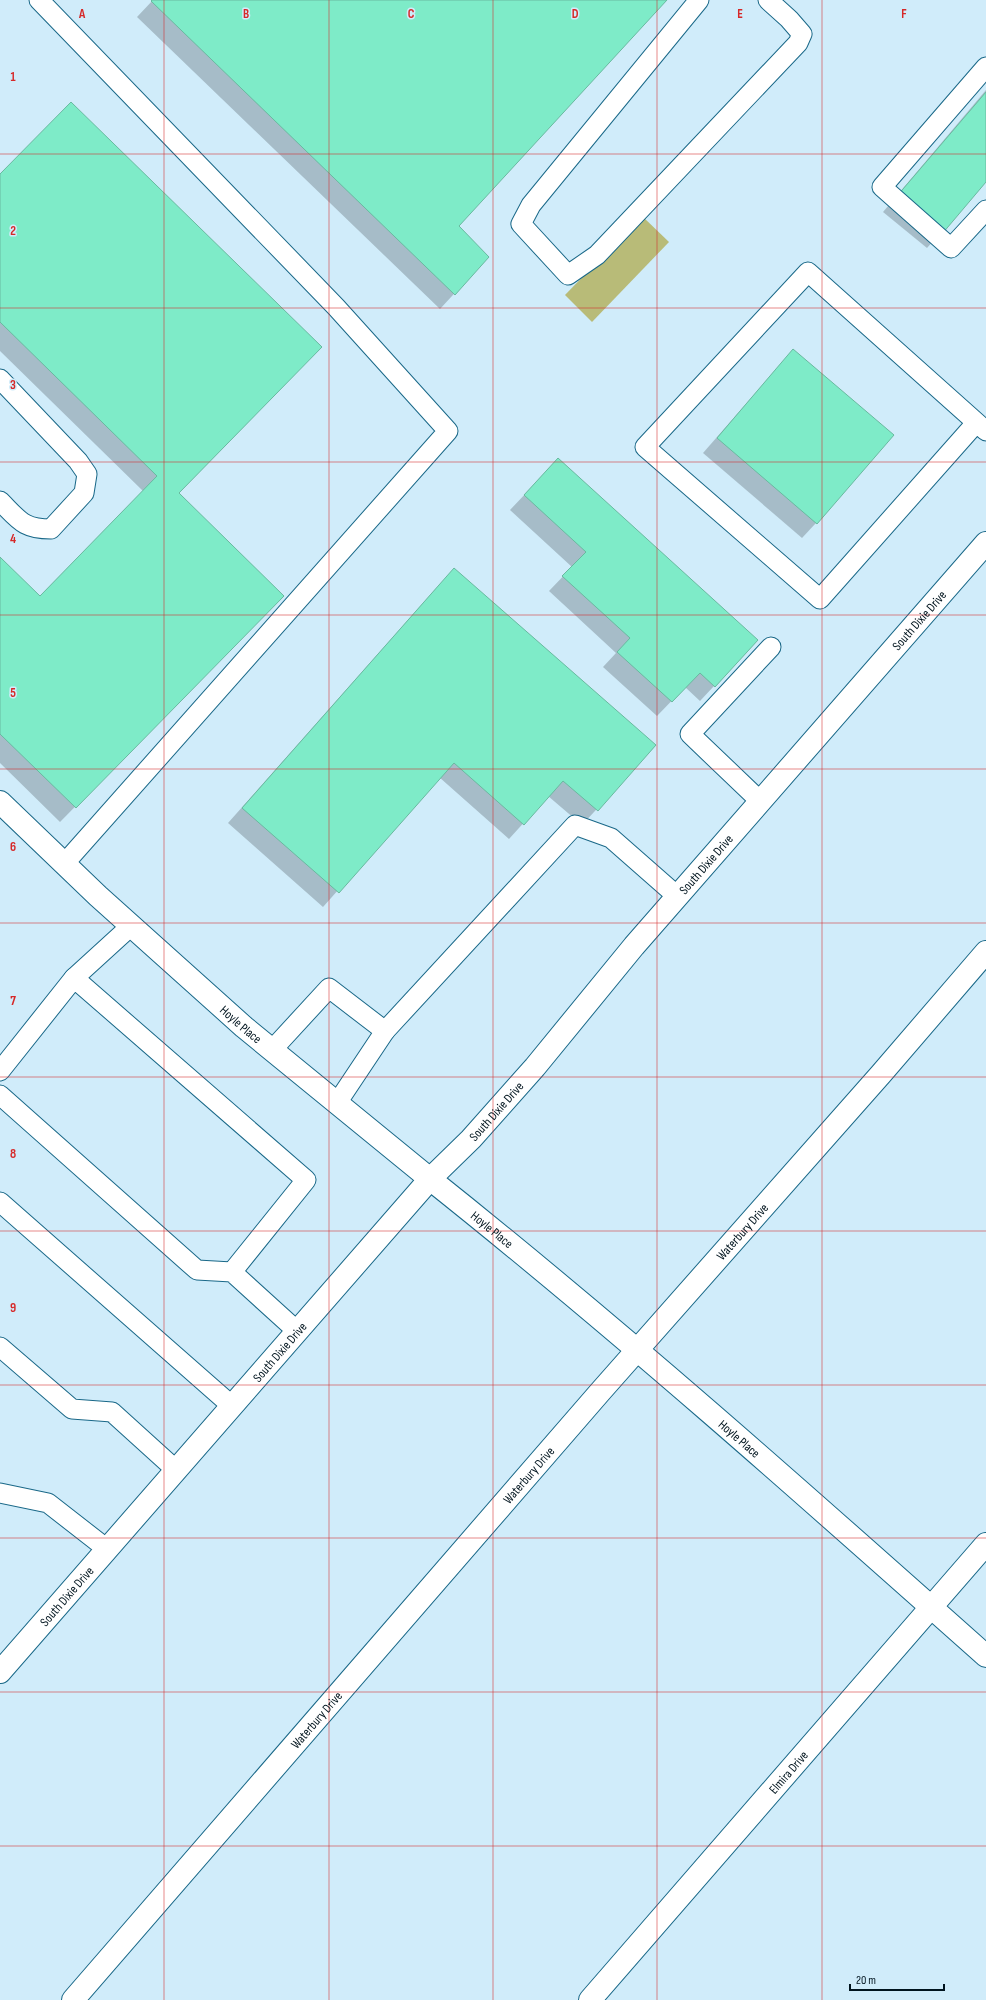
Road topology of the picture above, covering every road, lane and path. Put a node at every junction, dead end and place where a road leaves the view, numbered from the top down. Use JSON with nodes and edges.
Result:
{"nodes":[{"id":1,"x":39,"y":0,"type":"edge"},
{"id":2,"x":699,"y":0,"type":"edge"},
{"id":3,"x":768,"y":0,"type":"edge"},
{"id":4,"x":986,"y":67,"type":"edge"},
{"id":5,"x":986,"y":210,"type":"edge"},
{"id":6,"x":0,"y":379,"type":"edge"},
{"id":7,"x":981,"y":427,"type":"edge"},
{"id":8,"x":0,"y":501,"type":"edge"},
{"id":9,"x":986,"y":543,"type":"edge"},
{"id":10,"x":771,"y":647,"type":"dead end"},
{"id":11,"x":0,"y":802,"type":"edge"},
{"id":12,"x":760,"y":802,"type":"junction"},
{"id":13,"x":64,"y":864,"type":"junction"},
{"id":14,"x":677,"y":896,"type":"junction"},
{"id":15,"x":131,"y":926,"type":"junction"},
{"id":16,"x":986,"y":952,"type":"edge"},
{"id":17,"x":74,"y":978,"type":"junction"},
{"id":18,"x":385,"y":1031,"type":"junction"},
{"id":19,"x":272,"y":1050,"type":"junction"},
{"id":20,"x":0,"y":1071,"type":"edge"},
{"id":21,"x":0,"y":1095,"type":"edge"},
{"id":22,"x":337,"y":1103,"type":"junction"},
{"id":23,"x":430,"y":1179,"type":"junction"},
{"id":24,"x":0,"y":1202,"type":"edge"},
{"id":25,"x":232,"y":1272,"type":"junction"},
{"id":26,"x":297,"y":1331,"type":"junction"},
{"id":27,"x":0,"y":1346,"type":"edge"},
{"id":28,"x":637,"y":1351,"type":"junction"},
{"id":29,"x":232,"y":1406,"type":"junction"},
{"id":30,"x":176,"y":1470,"type":"junction"},
{"id":31,"x":0,"y":1493,"type":"edge"},
{"id":32,"x":986,"y":1544,"type":"edge"},
{"id":33,"x":107,"y":1549,"type":"junction"},
{"id":34,"x":931,"y":1607,"type":"junction"},
{"id":35,"x":986,"y":1656,"type":"edge"},
{"id":36,"x":0,"y":1672,"type":"edge"},
{"id":37,"x":73,"y":2000,"type":"edge"},
{"id":38,"x":590,"y":2000,"type":"edge"}],
"edges":[{"from":1,"to":13,"type":"lane"},
{"from":2,"to":3,"type":"lane"},
{"from":4,"to":5,"type":"lane"},
{"from":6,"to":8,"type":"lane"},
{"from":7,"to":7,"type":"lane"},
{"from":9,"to":12,"type":"street","name":"South Dixie Drive"},
{"from":10,"to":12,"type":"lane"},
{"from":11,"to":13,"type":"street","name":"Hoyle Place"},
{"from":12,"to":14,"type":"street","name":"South Dixie Drive"},
{"from":13,"to":15,"type":"street","name":"Hoyle Place"},
{"from":14,"to":18,"type":"lane"},
{"from":14,"to":23,"type":"street","name":"South Dixie Drive"},
{"from":15,"to":17,"type":"lane"},
{"from":15,"to":19,"type":"street","name":"Hoyle Place"},
{"from":16,"to":28,"type":"street","name":"Waterbury Drive"},
{"from":17,"to":20,"type":"lane"},
{"from":17,"to":25,"type":"lane"},
{"from":18,"to":19,"type":"lane"},
{"from":18,"to":22,"type":"lane"},
{"from":19,"to":22,"type":"street","name":"Hoyle Place"},
{"from":21,"to":25,"type":"lane"},
{"from":22,"to":23,"type":"street","name":"Hoyle Place"},
{"from":23,"to":26,"type":"street","name":"South Dixie Drive"},
{"from":23,"to":28,"type":"street","name":"Hoyle Place"},
{"from":24,"to":29,"type":"lane"},
{"from":25,"to":26,"type":"lane"},
{"from":26,"to":29,"type":"street","name":"South Dixie Drive"},
{"from":27,"to":30,"type":"lane"},
{"from":28,"to":34,"type":"street","name":"Hoyle Place"},
{"from":28,"to":37,"type":"street","name":"Waterbury Drive"},
{"from":29,"to":30,"type":"street","name":"South Dixie Drive"},
{"from":30,"to":33,"type":"street","name":"South Dixie Drive"},
{"from":31,"to":33,"type":"lane"},
{"from":32,"to":34,"type":"street","name":"Elmira Drive"},
{"from":33,"to":36,"type":"street","name":"South Dixie Drive"},
{"from":34,"to":35,"type":"street","name":"Hoyle Place"},
{"from":34,"to":38,"type":"street","name":"Elmira Drive"}]}
